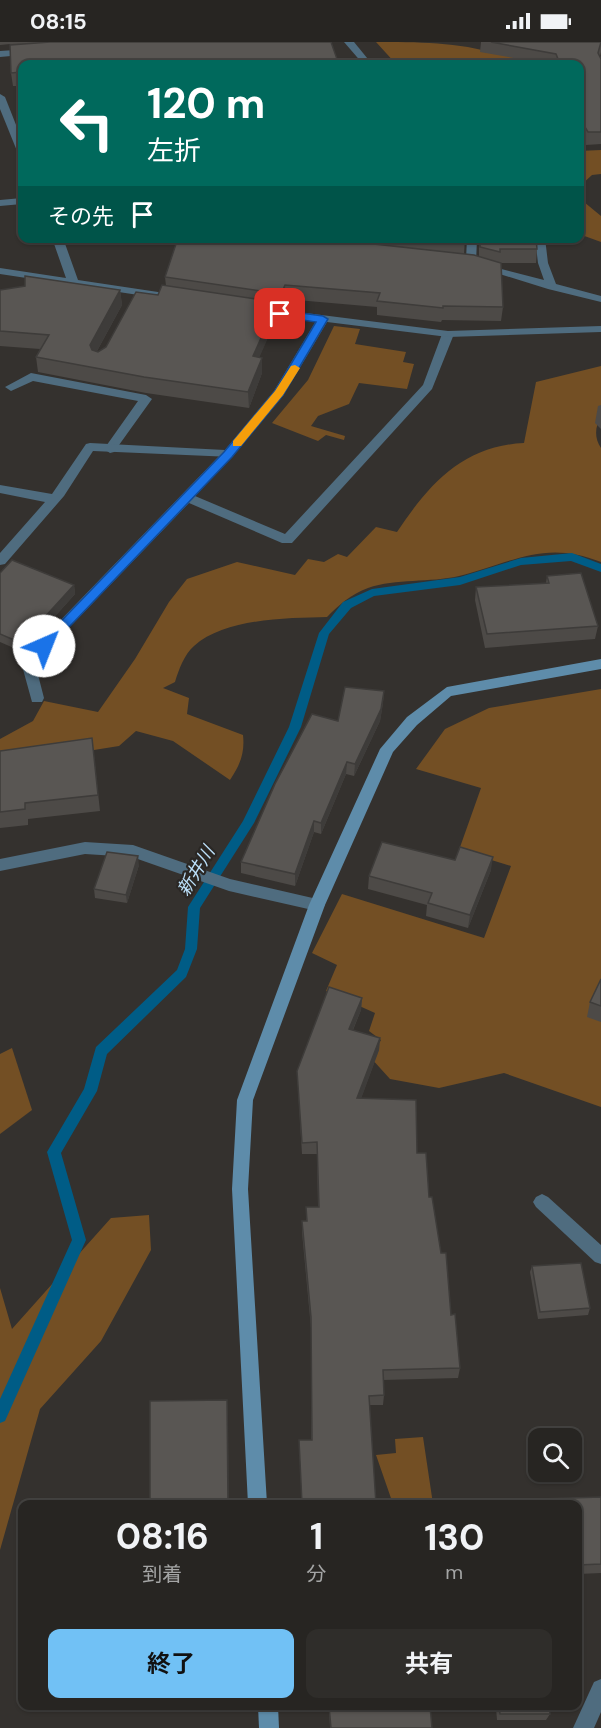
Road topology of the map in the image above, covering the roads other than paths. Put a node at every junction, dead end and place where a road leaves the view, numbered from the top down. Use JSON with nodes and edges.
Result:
{"nodes":[{"id":1,"x":349,"y":42,"type":"edge"},
{"id":2,"x":45,"y":51,"type":"edge"},
{"id":3,"x":0,"y":54,"type":"edge"},
{"id":4,"x":365,"y":60,"type":"edge"},
{"id":5,"x":0,"y":97,"type":"edge"},
{"id":6,"x":17,"y":124,"type":"edge"},
{"id":7,"x":18,"y":201,"type":"edge"},
{"id":8,"x":0,"y":203,"type":"edge"},
{"id":9,"x":59,"y":243,"type":"edge"},
{"id":10,"x":472,"y":243,"type":"edge"},
{"id":11,"x":541,"y":243,"type":"edge"},
{"id":12,"x":449,"y":262,"type":"edge"},
{"id":13,"x":471,"y":264,"type":"junction"},
{"id":14,"x":0,"y":271,"type":"edge"},
{"id":15,"x":73,"y":281,"type":"junction"},
{"id":16,"x":552,"y":287,"type":"junction"},
{"id":17,"x":601,"y":299,"type":"edge"},
{"id":18,"x":193,"y":300,"type":"edge"},
{"id":19,"x":247,"y":309,"type":"edge"},
{"id":20,"x":323,"y":319,"type":"junction"},
{"id":21,"x":601,"y":329,"type":"edge"},
{"id":22,"x":448,"y":334,"type":"junction"},
{"id":23,"x":90,"y":375,"type":"edge"},
{"id":24,"x":77,"y":384,"type":"junction"},
{"id":25,"x":11,"y":387,"type":"dead end"},
{"id":26,"x":110,"y":449,"type":"junction"},
{"id":27,"x":228,"y":454,"type":"junction"},
{"id":28,"x":0,"y":489,"type":"edge"},
{"id":29,"x":187,"y":497,"type":"junction"},
{"id":30,"x":54,"y":500,"type":"junction"},
{"id":31,"x":0,"y":561,"type":"edge"},
{"id":32,"x":601,"y":664,"type":"edge"},
{"id":33,"x":37,"y":698,"type":"dead end"},
{"id":34,"x":0,"y":865,"type":"edge"},
{"id":35,"x":317,"y":904,"type":"junction"},
{"id":36,"x":542,"y":1202,"type":"dead end"},
{"id":37,"x":601,"y":1256,"type":"edge"},
{"id":38,"x":257,"y":1500,"type":"edge"},
{"id":39,"x":601,"y":1689,"type":"edge"},
{"id":40,"x":268,"y":1710,"type":"edge"},
{"id":41,"x":269,"y":1728,"type":"edge"},
{"id":42,"x":583,"y":1728,"type":"edge"}],
"edges":[{"from":1,"to":4,"type":"street"},
{"from":2,"to":3,"type":"street"},
{"from":5,"to":6,"type":"street"},
{"from":7,"to":8,"type":"street"},
{"from":9,"to":15,"type":"street"},
{"from":10,"to":13,"type":"street"},
{"from":11,"to":16,"type":"street"},
{"from":12,"to":13,"type":"street"},
{"from":13,"to":16,"type":"street"},
{"from":14,"to":15,"type":"street"},
{"from":15,"to":18,"type":"street"},
{"from":16,"to":17,"type":"street"},
{"from":19,"to":20,"type":"street"},
{"from":20,"to":22,"type":"street"},
{"from":20,"to":27,"type":"street"},
{"from":21,"to":22,"type":"street"},
{"from":22,"to":29,"type":"street"},
{"from":23,"to":24,"type":"street"},
{"from":24,"to":25,"type":"street"},
{"from":24,"to":26,"type":"street"},
{"from":26,"to":27,"type":"street"},
{"from":26,"to":30,"type":"street"},
{"from":27,"to":29,"type":"street"},
{"from":28,"to":30,"type":"street"},
{"from":29,"to":33,"type":"street"},
{"from":30,"to":31,"type":"street"},
{"from":32,"to":35,"type":"street"},
{"from":34,"to":35,"type":"street"},
{"from":35,"to":38,"type":"street"},
{"from":36,"to":37,"type":"street"},
{"from":39,"to":42,"type":"street"},
{"from":40,"to":41,"type":"street"}]}
